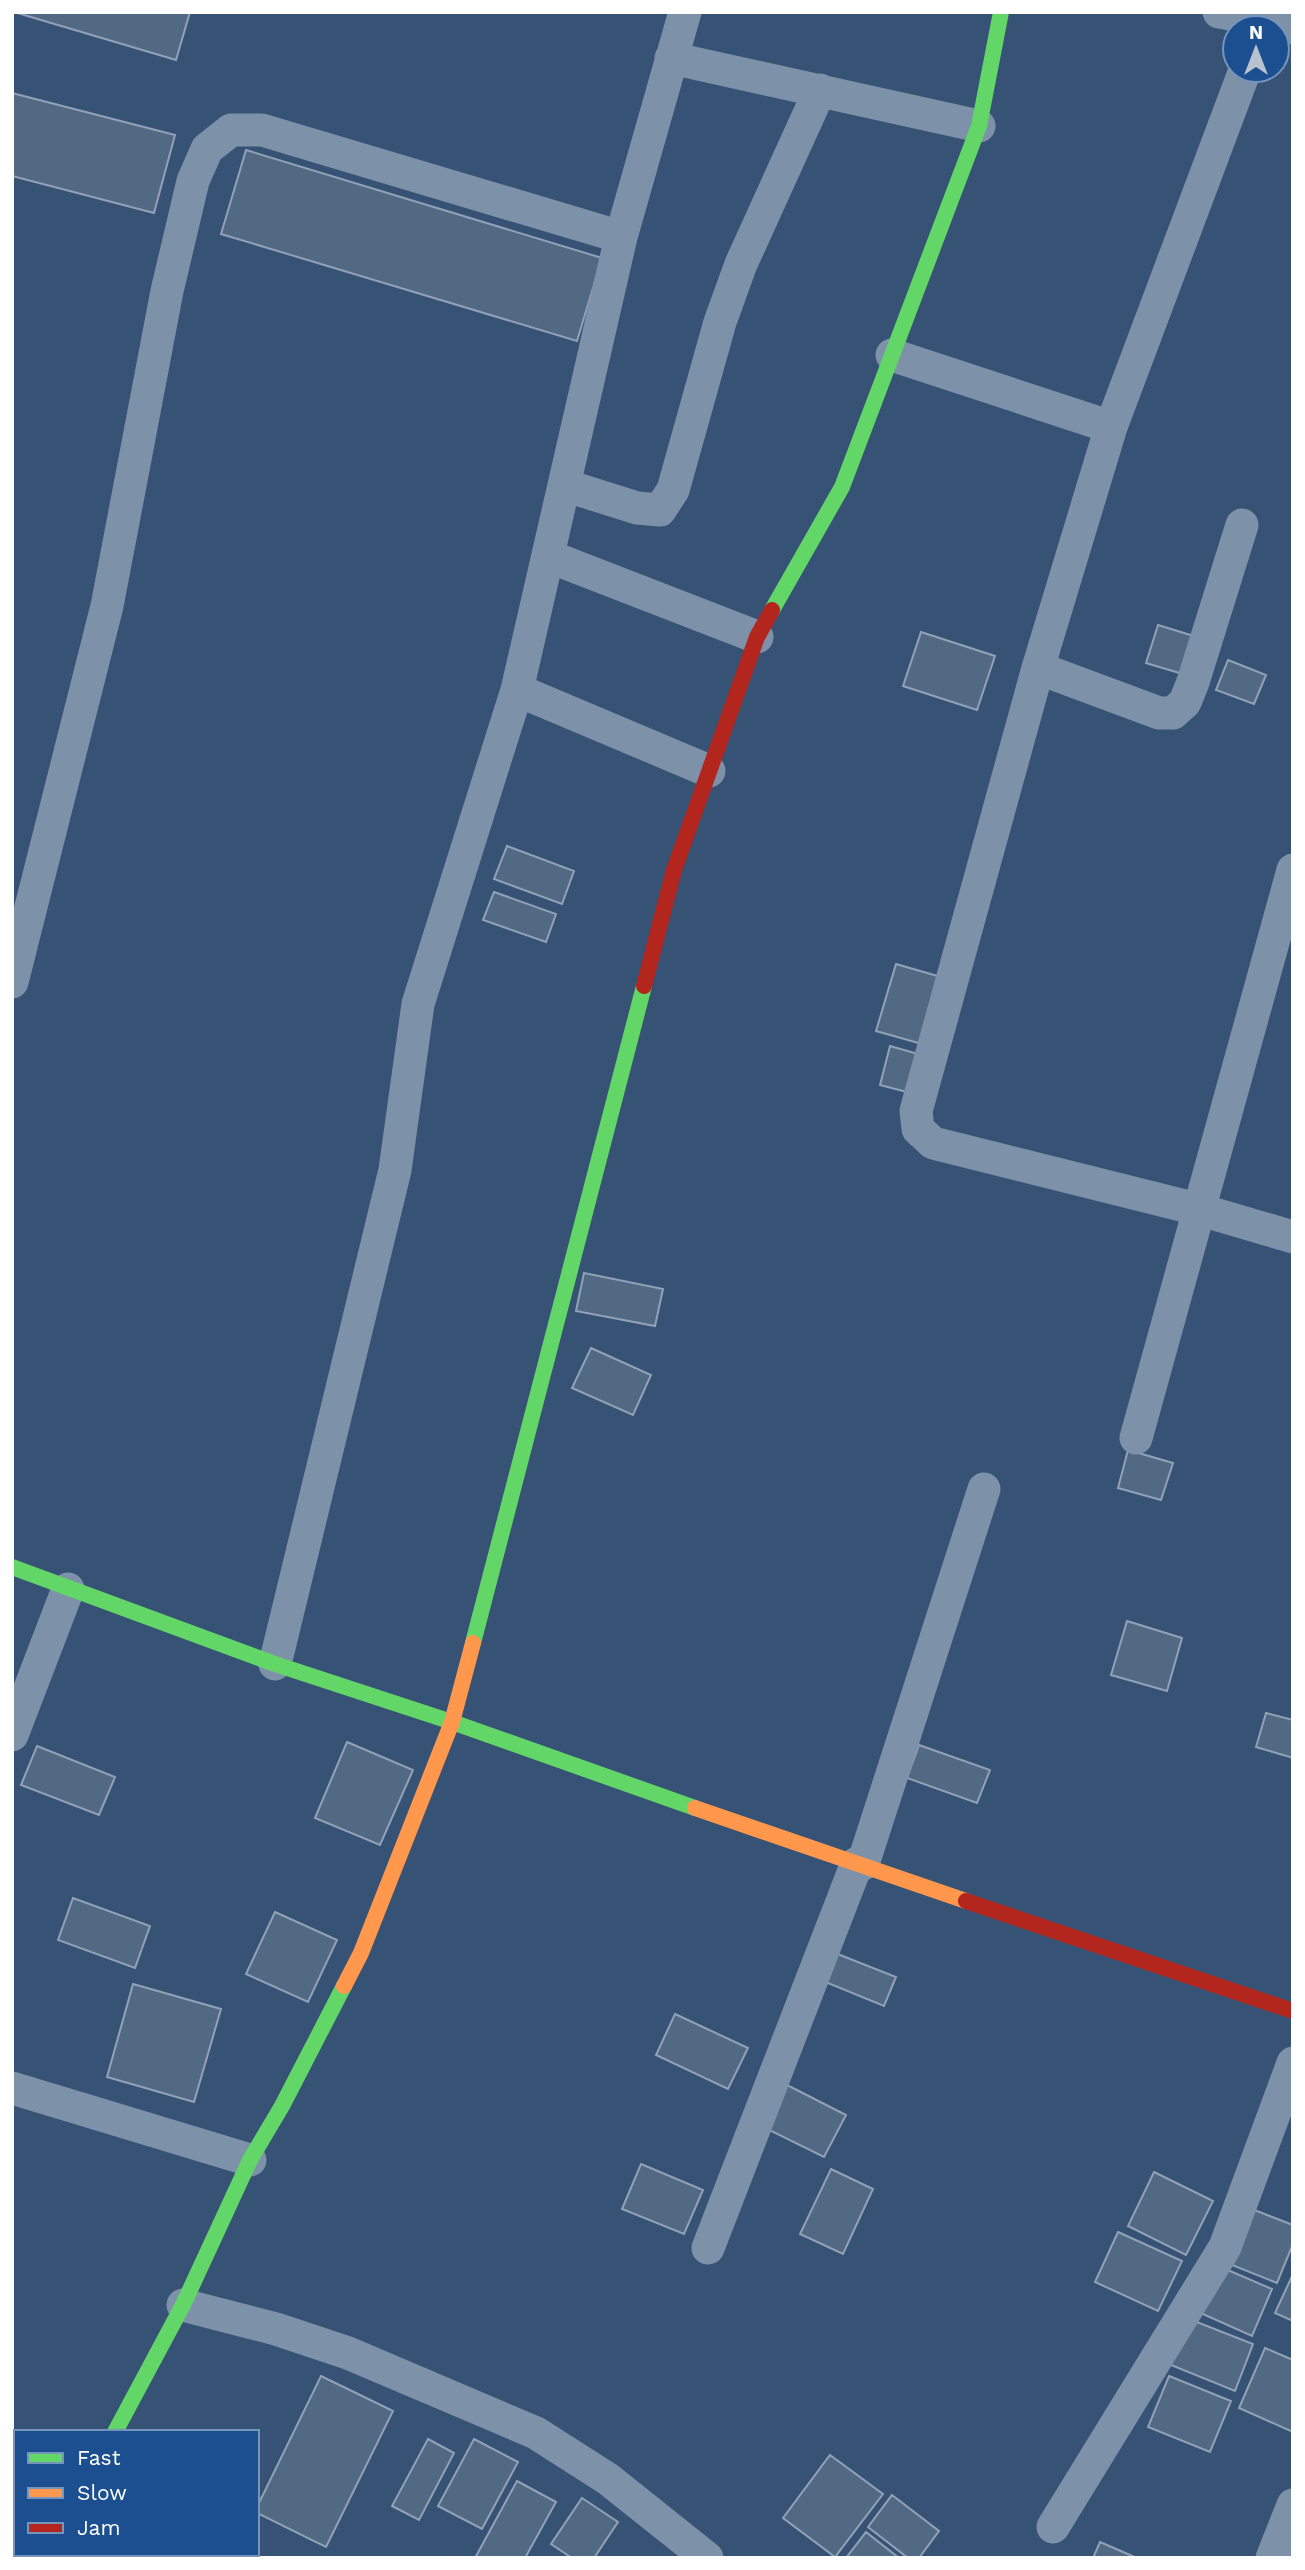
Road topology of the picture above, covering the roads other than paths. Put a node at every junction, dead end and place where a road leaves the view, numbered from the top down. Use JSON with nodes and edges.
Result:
{"nodes":[{"id":1,"x":685,"y":12,"type":"edge"},
{"id":2,"x":1001,"y":12,"type":"edge"},
{"id":3,"x":671,"y":58,"type":"junction"},
{"id":4,"x":1240,"y":84,"type":"edge"},
{"id":5,"x":820,"y":90,"type":"junction"},
{"id":6,"x":979,"y":126,"type":"junction"},
{"id":7,"x":621,"y":237,"type":"junction"},
{"id":8,"x":892,"y":355,"type":"junction"},
{"id":9,"x":1111,"y":427,"type":"junction"},
{"id":10,"x":564,"y":485,"type":"junction"},
{"id":11,"x":1242,"y":525,"type":"dead end"},
{"id":12,"x":548,"y":556,"type":"junction"},
{"id":13,"x":757,"y":637,"type":"junction"},
{"id":14,"x":1038,"y":668,"type":"junction"},
{"id":15,"x":517,"y":690,"type":"junction"},
{"id":16,"x":709,"y":771,"type":"junction"},
{"id":17,"x":1293,"y":870,"type":"edge"},
{"id":18,"x":12,"y":982,"type":"edge"},
{"id":19,"x":1200,"y":1210,"type":"junction"},
{"id":20,"x":1293,"y":1237,"type":"edge"},
{"id":21,"x":1136,"y":1437,"type":"dead end"},
{"id":22,"x":984,"y":1489,"type":"dead end"},
{"id":23,"x":12,"y":1567,"type":"edge"},
{"id":24,"x":68,"y":1588,"type":"junction"},
{"id":25,"x":275,"y":1664,"type":"junction"},
{"id":26,"x":452,"y":1722,"type":"junction"},
{"id":27,"x":12,"y":1735,"type":"edge"},
{"id":28,"x":860,"y":1864,"type":"junction"},
{"id":29,"x":1293,"y":2011,"type":"edge"},
{"id":30,"x":1293,"y":2063,"type":"edge"},
{"id":31,"x":12,"y":2088,"type":"edge"},
{"id":32,"x":250,"y":2160,"type":"junction"},
{"id":33,"x":708,"y":2248,"type":"dead end"},
{"id":34,"x":183,"y":2305,"type":"junction"},
{"id":35,"x":117,"y":2430,"type":"edge"},
{"id":36,"x":1293,"y":2505,"type":"edge"},
{"id":37,"x":1053,"y":2527,"type":"dead end"},
{"id":38,"x":707,"y":2558,"type":"edge"},
{"id":39,"x":1272,"y":2558,"type":"edge"}],
"edges":[{"from":1,"to":3,"type":"street"},
{"from":2,"to":6,"type":"street"},
{"from":3,"to":5,"type":"street"},
{"from":3,"to":7,"type":"street"},
{"from":4,"to":9,"type":"street"},
{"from":5,"to":6,"type":"street"},
{"from":5,"to":10,"type":"street"},
{"from":6,"to":8,"type":"street"},
{"from":7,"to":10,"type":"street"},
{"from":7,"to":18,"type":"street"},
{"from":8,"to":9,"type":"street"},
{"from":8,"to":13,"type":"street"},
{"from":9,"to":14,"type":"street"},
{"from":10,"to":12,"type":"street"},
{"from":11,"to":14,"type":"street"},
{"from":12,"to":13,"type":"street"},
{"from":12,"to":15,"type":"street"},
{"from":13,"to":16,"type":"street"},
{"from":14,"to":19,"type":"street"},
{"from":15,"to":16,"type":"street"},
{"from":15,"to":25,"type":"street"},
{"from":16,"to":26,"type":"street"},
{"from":17,"to":19,"type":"street"},
{"from":19,"to":20,"type":"street"},
{"from":19,"to":21,"type":"street"},
{"from":22,"to":28,"type":"street"},
{"from":23,"to":24,"type":"street"},
{"from":24,"to":25,"type":"street"},
{"from":24,"to":27,"type":"street"},
{"from":25,"to":26,"type":"street"},
{"from":26,"to":28,"type":"street"},
{"from":26,"to":32,"type":"street"},
{"from":28,"to":29,"type":"street"},
{"from":28,"to":33,"type":"street"},
{"from":30,"to":37,"type":"street"},
{"from":31,"to":32,"type":"street"},
{"from":32,"to":34,"type":"street"},
{"from":34,"to":35,"type":"street"},
{"from":34,"to":38,"type":"street"},
{"from":36,"to":39,"type":"street"}]}
